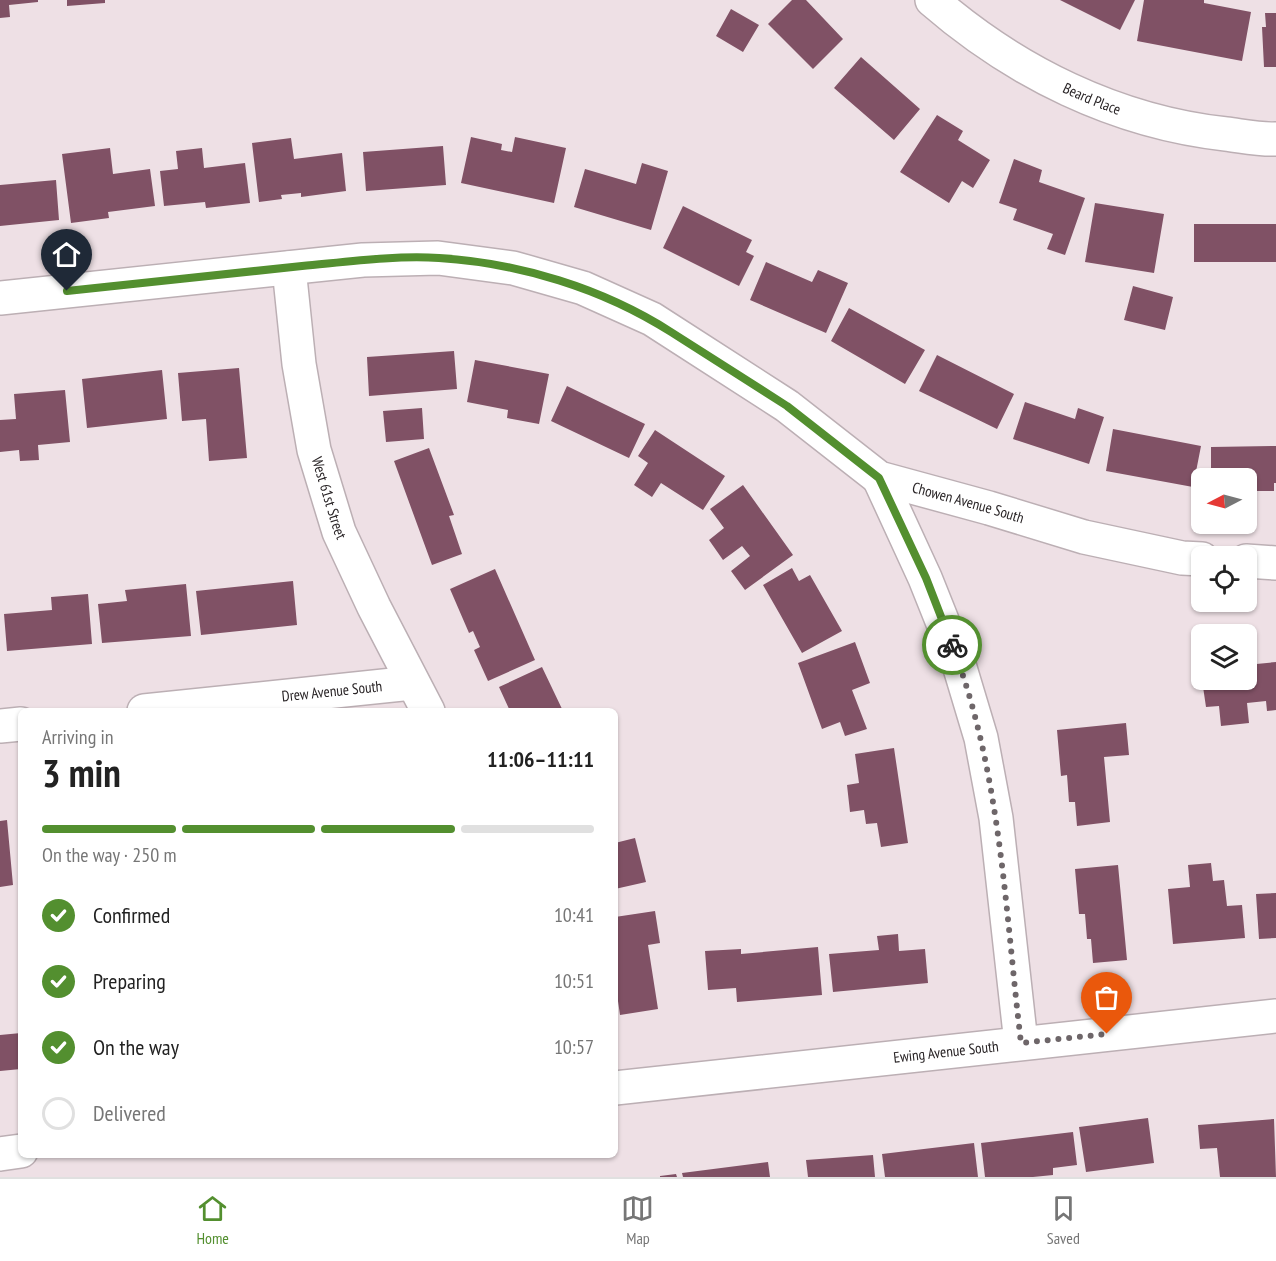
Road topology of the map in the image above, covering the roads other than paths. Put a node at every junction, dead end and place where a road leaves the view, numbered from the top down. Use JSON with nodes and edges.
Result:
{"nodes":[{"id":1,"x":932,"y":0,"type":"edge"},
{"id":2,"x":1276,"y":139,"type":"edge"},
{"id":3,"x":289,"y":268,"type":"junction"},
{"id":4,"x":0,"y":298,"type":"edge"},
{"id":5,"x":879,"y":478,"type":"junction"},
{"id":6,"x":1191,"y":558,"type":"edge"},
{"id":7,"x":1257,"y":562,"type":"edge"},
{"id":8,"x":1276,"y":563,"type":"edge"},
{"id":9,"x":412,"y":682,"type":"junction"},
{"id":10,"x":172,"y":708,"type":"edge"},
{"id":11,"x":426,"y":708,"type":"edge"},
{"id":12,"x":18,"y":724,"type":"edge"},
{"id":13,"x":0,"y":726,"type":"edge"},
{"id":14,"x":1276,"y":1016,"type":"edge"},
{"id":15,"x":1021,"y":1043,"type":"junction"},
{"id":16,"x":618,"y":1088,"type":"edge"},
{"id":17,"x":18,"y":1151,"type":"edge"},
{"id":18,"x":0,"y":1154,"type":"edge"}],
"edges":[{"from":1,"to":2,"type":"street","name":"Beard Place"},
{"from":3,"to":4,"type":"street","name":"Chowen Avenue South"},
{"from":3,"to":5,"type":"street","name":"Chowen Avenue South"},
{"from":3,"to":9,"type":"street","name":"West 61st Street"},
{"from":5,"to":6,"type":"street","name":"Chowen Avenue South"},
{"from":5,"to":15,"type":"street"},
{"from":7,"to":8,"type":"street"},
{"from":9,"to":10,"type":"street","name":"Drew Avenue South"},
{"from":9,"to":11,"type":"street","name":"West 61st Street"},
{"from":12,"to":13,"type":"street"},
{"from":14,"to":15,"type":"street","name":"Ewing Avenue South"},
{"from":15,"to":16,"type":"street","name":"Ewing Avenue South"},
{"from":17,"to":18,"type":"street"}]}
